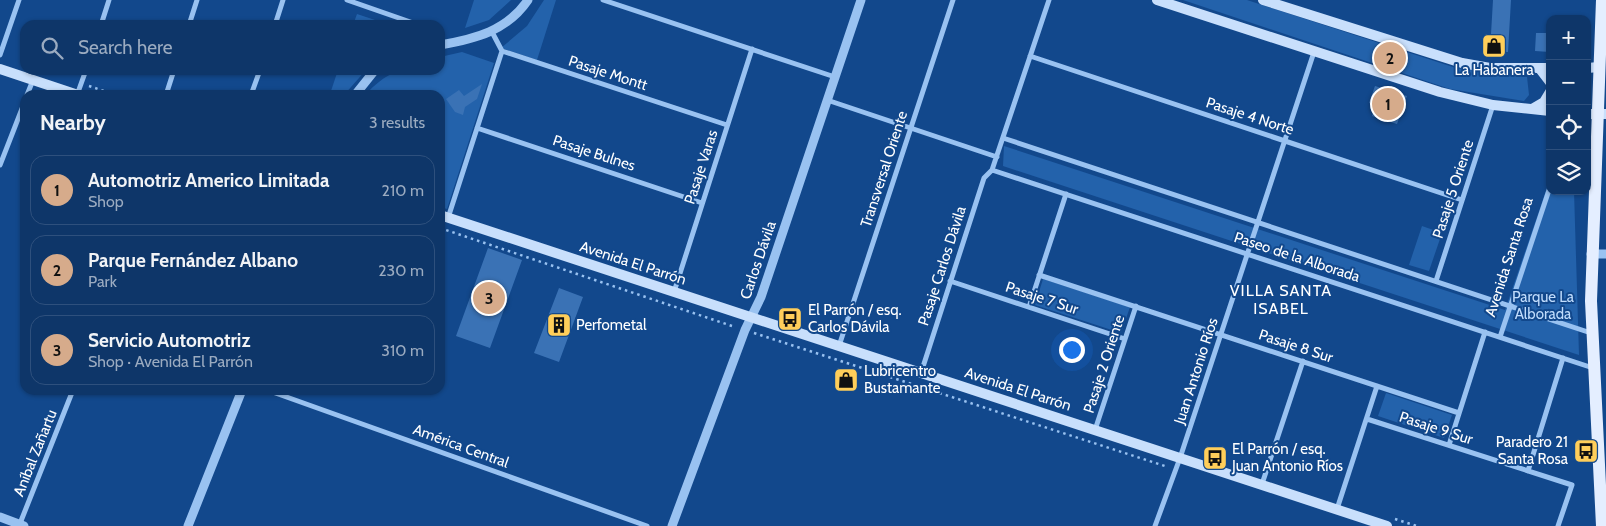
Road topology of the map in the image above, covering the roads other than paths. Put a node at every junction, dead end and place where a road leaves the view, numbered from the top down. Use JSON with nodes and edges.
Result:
{"nodes":[{"id":1,"x":19,"y":0,"type":"edge"},
{"id":2,"x":109,"y":0,"type":"edge"},
{"id":3,"x":197,"y":0,"type":"edge"},
{"id":4,"x":283,"y":0,"type":"edge"},
{"id":5,"x":347,"y":0,"type":"edge"},
{"id":6,"x":528,"y":0,"type":"edge"},
{"id":7,"x":603,"y":0,"type":"edge"},
{"id":8,"x":861,"y":0,"type":"edge"},
{"id":9,"x":953,"y":0,"type":"edge"},
{"id":10,"x":1049,"y":0,"type":"edge"},
{"id":11,"x":1156,"y":0,"type":"edge"},
{"id":12,"x":1263,"y":0,"type":"edge"},
{"id":13,"x":1602,"y":0,"type":"edge"},
{"id":14,"x":103,"y":20,"type":"edge"},
{"id":15,"x":191,"y":20,"type":"edge"},
{"id":16,"x":277,"y":20,"type":"edge"},
{"id":17,"x":405,"y":20,"type":"edge"},
{"id":18,"x":492,"y":32,"type":"junction"},
{"id":19,"x":445,"y":44,"type":"edge"},
{"id":20,"x":752,"y":49,"type":"junction"},
{"id":21,"x":502,"y":51,"type":"junction"},
{"id":22,"x":1314,"y":52,"type":"junction"},
{"id":23,"x":0,"y":55,"type":"edge"},
{"id":24,"x":1030,"y":56,"type":"junction"},
{"id":25,"x":1593,"y":68,"type":"edge"},
{"id":26,"x":0,"y":69,"type":"edge"},
{"id":27,"x":1545,"y":69,"type":"edge"},
{"id":28,"x":84,"y":75,"type":"edge"},
{"id":29,"x":172,"y":75,"type":"edge"},
{"id":30,"x":258,"y":75,"type":"edge"},
{"id":31,"x":371,"y":75,"type":"edge"},
{"id":32,"x":835,"y":76,"type":"junction"},
{"id":33,"x":1606,"y":79,"type":"edge"},
{"id":34,"x":33,"y":80,"type":"junction"},
{"id":35,"x":30,"y":90,"type":"edge"},
{"id":36,"x":63,"y":90,"type":"edge"},
{"id":37,"x":80,"y":90,"type":"edge"},
{"id":38,"x":168,"y":90,"type":"edge"},
{"id":39,"x":254,"y":90,"type":"edge"},
{"id":40,"x":359,"y":90,"type":"edge"},
{"id":41,"x":1546,"y":99,"type":"edge"},
{"id":42,"x":827,"y":100,"type":"junction"},
{"id":43,"x":1493,"y":105,"type":"junction"},
{"id":44,"x":1531,"y":109,"type":"junction"},
{"id":45,"x":1546,"y":111,"type":"edge"},
{"id":46,"x":20,"y":114,"type":"edge"},
{"id":47,"x":1597,"y":114,"type":"edge"},
{"id":48,"x":727,"y":125,"type":"junction"},
{"id":49,"x":477,"y":128,"type":"junction"},
{"id":50,"x":911,"y":128,"type":"junction"},
{"id":51,"x":1003,"y":138,"type":"junction"},
{"id":52,"x":1285,"y":141,"type":"junction"},
{"id":53,"x":997,"y":157,"type":"junction"},
{"id":54,"x":0,"y":165,"type":"edge"},
{"id":55,"x":992,"y":170,"type":"junction"},
{"id":56,"x":1066,"y":194,"type":"junction"},
{"id":57,"x":1547,"y":195,"type":"edge"},
{"id":58,"x":1462,"y":200,"type":"junction"},
{"id":59,"x":702,"y":203,"type":"junction"},
{"id":60,"x":445,"y":213,"type":"edge"},
{"id":61,"x":445,"y":216,"type":"edge"},
{"id":62,"x":1258,"y":222,"type":"junction"},
{"id":63,"x":1247,"y":254,"type":"junction"},
{"id":64,"x":1591,"y":254,"type":"junction"},
{"id":65,"x":1606,"y":254,"type":"edge"},
{"id":66,"x":1040,"y":274,"type":"junction"},
{"id":67,"x":950,"y":281,"type":"junction"},
{"id":68,"x":1436,"y":282,"type":"junction"},
{"id":69,"x":673,"y":292,"type":"junction"},
{"id":70,"x":1136,"y":306,"type":"junction"},
{"id":71,"x":1510,"y":306,"type":"junction"},
{"id":72,"x":1028,"y":307,"type":"junction"},
{"id":73,"x":752,"y":318,"type":"junction"},
{"id":74,"x":1485,"y":332,"type":"junction"},
{"id":75,"x":1591,"y":333,"type":"junction"},
{"id":76,"x":1221,"y":334,"type":"junction"},
{"id":77,"x":1500,"y":337,"type":"junction"},
{"id":78,"x":1125,"y":339,"type":"junction"},
{"id":79,"x":839,"y":347,"type":"junction"},
{"id":80,"x":1563,"y":358,"type":"junction"},
{"id":81,"x":1303,"y":361,"type":"junction"},
{"id":82,"x":1593,"y":368,"type":"junction"},
{"id":83,"x":920,"y":373,"type":"junction"},
{"id":84,"x":1378,"y":386,"type":"junction"},
{"id":85,"x":71,"y":395,"type":"edge"},
{"id":86,"x":240,"y":395,"type":"edge"},
{"id":87,"x":281,"y":395,"type":"edge"},
{"id":88,"x":1459,"y":413,"type":"junction"},
{"id":89,"x":1367,"y":419,"type":"junction"},
{"id":90,"x":1095,"y":430,"type":"junction"},
{"id":91,"x":1449,"y":445,"type":"junction"},
{"id":92,"x":1180,"y":458,"type":"junction"},
{"id":93,"x":1528,"y":471,"type":"junction"},
{"id":94,"x":1262,"y":485,"type":"junction"},
{"id":95,"x":1337,"y":510,"type":"junction"},
{"id":96,"x":0,"y":517,"type":"edge"},
{"id":97,"x":21,"y":525,"type":"edge"},
{"id":98,"x":188,"y":526,"type":"edge"},
{"id":99,"x":647,"y":526,"type":"edge"},
{"id":100,"x":672,"y":526,"type":"edge"},
{"id":101,"x":1155,"y":526,"type":"edge"},
{"id":102,"x":1387,"y":526,"type":"edge"},
{"id":103,"x":1558,"y":526,"type":"edge"},
{"id":104,"x":1602,"y":526,"type":"edge"}],
"edges":[{"from":1,"to":23,"type":"street"},
{"from":2,"to":14,"type":"street"},
{"from":3,"to":15,"type":"street"},
{"from":4,"to":16,"type":"street"},
{"from":5,"to":17,"type":"street"},
{"from":6,"to":18,"type":"street"},
{"from":7,"to":20,"type":"street"},
{"from":8,"to":32,"type":"street","name":"Carlos Dávila"},
{"from":9,"to":50,"type":"street","name":"Transversal Oriente"},
{"from":10,"to":24,"type":"street"},
{"from":11,"to":22,"type":"main road"},
{"from":12,"to":27,"type":"main road"},
{"from":13,"to":25,"type":"main road"},
{"from":18,"to":19,"type":"street"},
{"from":18,"to":21,"type":"street"},
{"from":20,"to":32,"type":"street"},
{"from":20,"to":48,"type":"street","name":"Pasaje Varas"},
{"from":21,"to":48,"type":"street","name":"Pasaje Montt"},
{"from":21,"to":49,"type":"street"},
{"from":22,"to":43,"type":"main road"},
{"from":22,"to":52,"type":"street","name":"Juan Antonio Ríos"},
{"from":24,"to":51,"type":"street"},
{"from":24,"to":52,"type":"street","name":"Pasaje 4 Norte"},
{"from":25,"to":33,"type":"main road"},
{"from":25,"to":47,"type":"main road"},
{"from":26,"to":34,"type":"main road"},
{"from":28,"to":37,"type":"street"},
{"from":29,"to":38,"type":"street"},
{"from":30,"to":39,"type":"street"},
{"from":31,"to":40,"type":"street"},
{"from":32,"to":42,"type":"street","name":"Carlos Dávila"},
{"from":34,"to":35,"type":"street"},
{"from":34,"to":36,"type":"main road"},
{"from":41,"to":44,"type":"main road"},
{"from":42,"to":50,"type":"street"},
{"from":42,"to":73,"type":"street","name":"Carlos Dávila"},
{"from":43,"to":44,"type":"main road"},
{"from":43,"to":58,"type":"street","name":"Pasaje 5 Oriente"},
{"from":44,"to":45,"type":"main road"},
{"from":46,"to":54,"type":"street"},
{"from":47,"to":64,"type":"main road"},
{"from":48,"to":59,"type":"street","name":"Pasaje Varas"},
{"from":49,"to":59,"type":"street","name":"Pasaje Bulnes"},
{"from":49,"to":60,"type":"street"},
{"from":50,"to":53,"type":"street"},
{"from":50,"to":79,"type":"street","name":"Transversal Oriente"},
{"from":51,"to":53,"type":"street"},
{"from":51,"to":62,"type":"street","name":"Paseo de la Alborada"},
{"from":52,"to":58,"type":"street","name":"Pasaje 4 Norte"},
{"from":52,"to":62,"type":"street","name":"Juan Antonio Ríos"},
{"from":53,"to":55,"type":"street"},
{"from":55,"to":56,"type":"street","name":"Paseo de la Alborada"},
{"from":55,"to":67,"type":"street","name":"Pasaje Carlos Dávila"},
{"from":56,"to":63,"type":"street","name":"Paseo de la Alborada"},
{"from":56,"to":66,"type":"street"},
{"from":57,"to":71,"type":"street","name":"Avenida Santa Rosa"},
{"from":58,"to":68,"type":"street","name":"Pasaje 5 Oriente"},
{"from":59,"to":69,"type":"street","name":"Pasaje Varas"},
{"from":61,"to":69,"type":"main road","name":"Avenida El Parrón"},
{"from":62,"to":63,"type":"street","name":"Juan Antonio Ríos"},
{"from":62,"to":68,"type":"street","name":"Paseo de la Alborada"},
{"from":63,"to":74,"type":"street","name":"Paseo de la Alborada"},
{"from":63,"to":76,"type":"street","name":"Juan Antonio Ríos"},
{"from":64,"to":65,"type":"street"},
{"from":64,"to":75,"type":"main road"},
{"from":66,"to":70,"type":"street","name":"Pasaje 8 Sur"},
{"from":66,"to":72,"type":"street"},
{"from":67,"to":72,"type":"street","name":"Pasaje 7 Sur"},
{"from":67,"to":83,"type":"street","name":"Pasaje Carlos Dávila"},
{"from":68,"to":71,"type":"street","name":"Paseo de la Alborada"},
{"from":69,"to":73,"type":"main road","name":"Avenida El Parrón"},
{"from":70,"to":76,"type":"street","name":"Pasaje 8 Sur"},
{"from":70,"to":78,"type":"street","name":"Pasaje 2 Oriente"},
{"from":71,"to":75,"type":"street","name":"Paseo de la Alborada"},
{"from":71,"to":77,"type":"street","name":"Avenida Santa Rosa"},
{"from":72,"to":78,"type":"street","name":"Pasaje 7 Sur"},
{"from":73,"to":79,"type":"main road","name":"Avenida El Parrón"},
{"from":73,"to":100,"type":"street","name":"Carlos Dávila"},
{"from":74,"to":77,"type":"street","name":"Paseo de la Alborada"},
{"from":74,"to":88,"type":"street"},
{"from":75,"to":82,"type":"main road"},
{"from":76,"to":81,"type":"street","name":"Pasaje 8 Sur"},
{"from":76,"to":92,"type":"street","name":"Juan Antonio Ríos"},
{"from":77,"to":80,"type":"street","name":"Paseo de la Alborada"},
{"from":78,"to":90,"type":"street","name":"Pasaje 2 Oriente"},
{"from":79,"to":83,"type":"main road","name":"Avenida El Parrón"},
{"from":80,"to":82,"type":"street","name":"Paseo de la Alborada"},
{"from":80,"to":93,"type":"street"},
{"from":81,"to":84,"type":"street","name":"Pasaje 8 Sur"},
{"from":81,"to":94,"type":"street"},
{"from":82,"to":104,"type":"main road"},
{"from":83,"to":90,"type":"main road","name":"Avenida El Parrón"},
{"from":84,"to":88,"type":"street","name":"Pasaje 8 Sur"},
{"from":84,"to":89,"type":"street"},
{"from":85,"to":97,"type":"street","name":"Aníbal Zañartu"},
{"from":86,"to":98,"type":"street"},
{"from":87,"to":99,"type":"street","name":"América Central"},
{"from":88,"to":91,"type":"street"},
{"from":89,"to":91,"type":"street","name":"Pasaje 9 Sur"},
{"from":89,"to":95,"type":"street"},
{"from":90,"to":92,"type":"main road","name":"Avenida El Parrón"},
{"from":91,"to":93,"type":"street","name":"Pasaje 9 Sur"},
{"from":92,"to":94,"type":"main road","name":"Avenida El Parrón"},
{"from":92,"to":101,"type":"street","name":"Juan Antonio Ríos"},
{"from":93,"to":103,"type":"street","name":"Pasaje 9 Sur"},
{"from":94,"to":95,"type":"main road","name":"Avenida El Parrón"},
{"from":95,"to":102,"type":"main road","name":"Avenida El Parrón"},
{"from":96,"to":97,"type":"street"}]}
